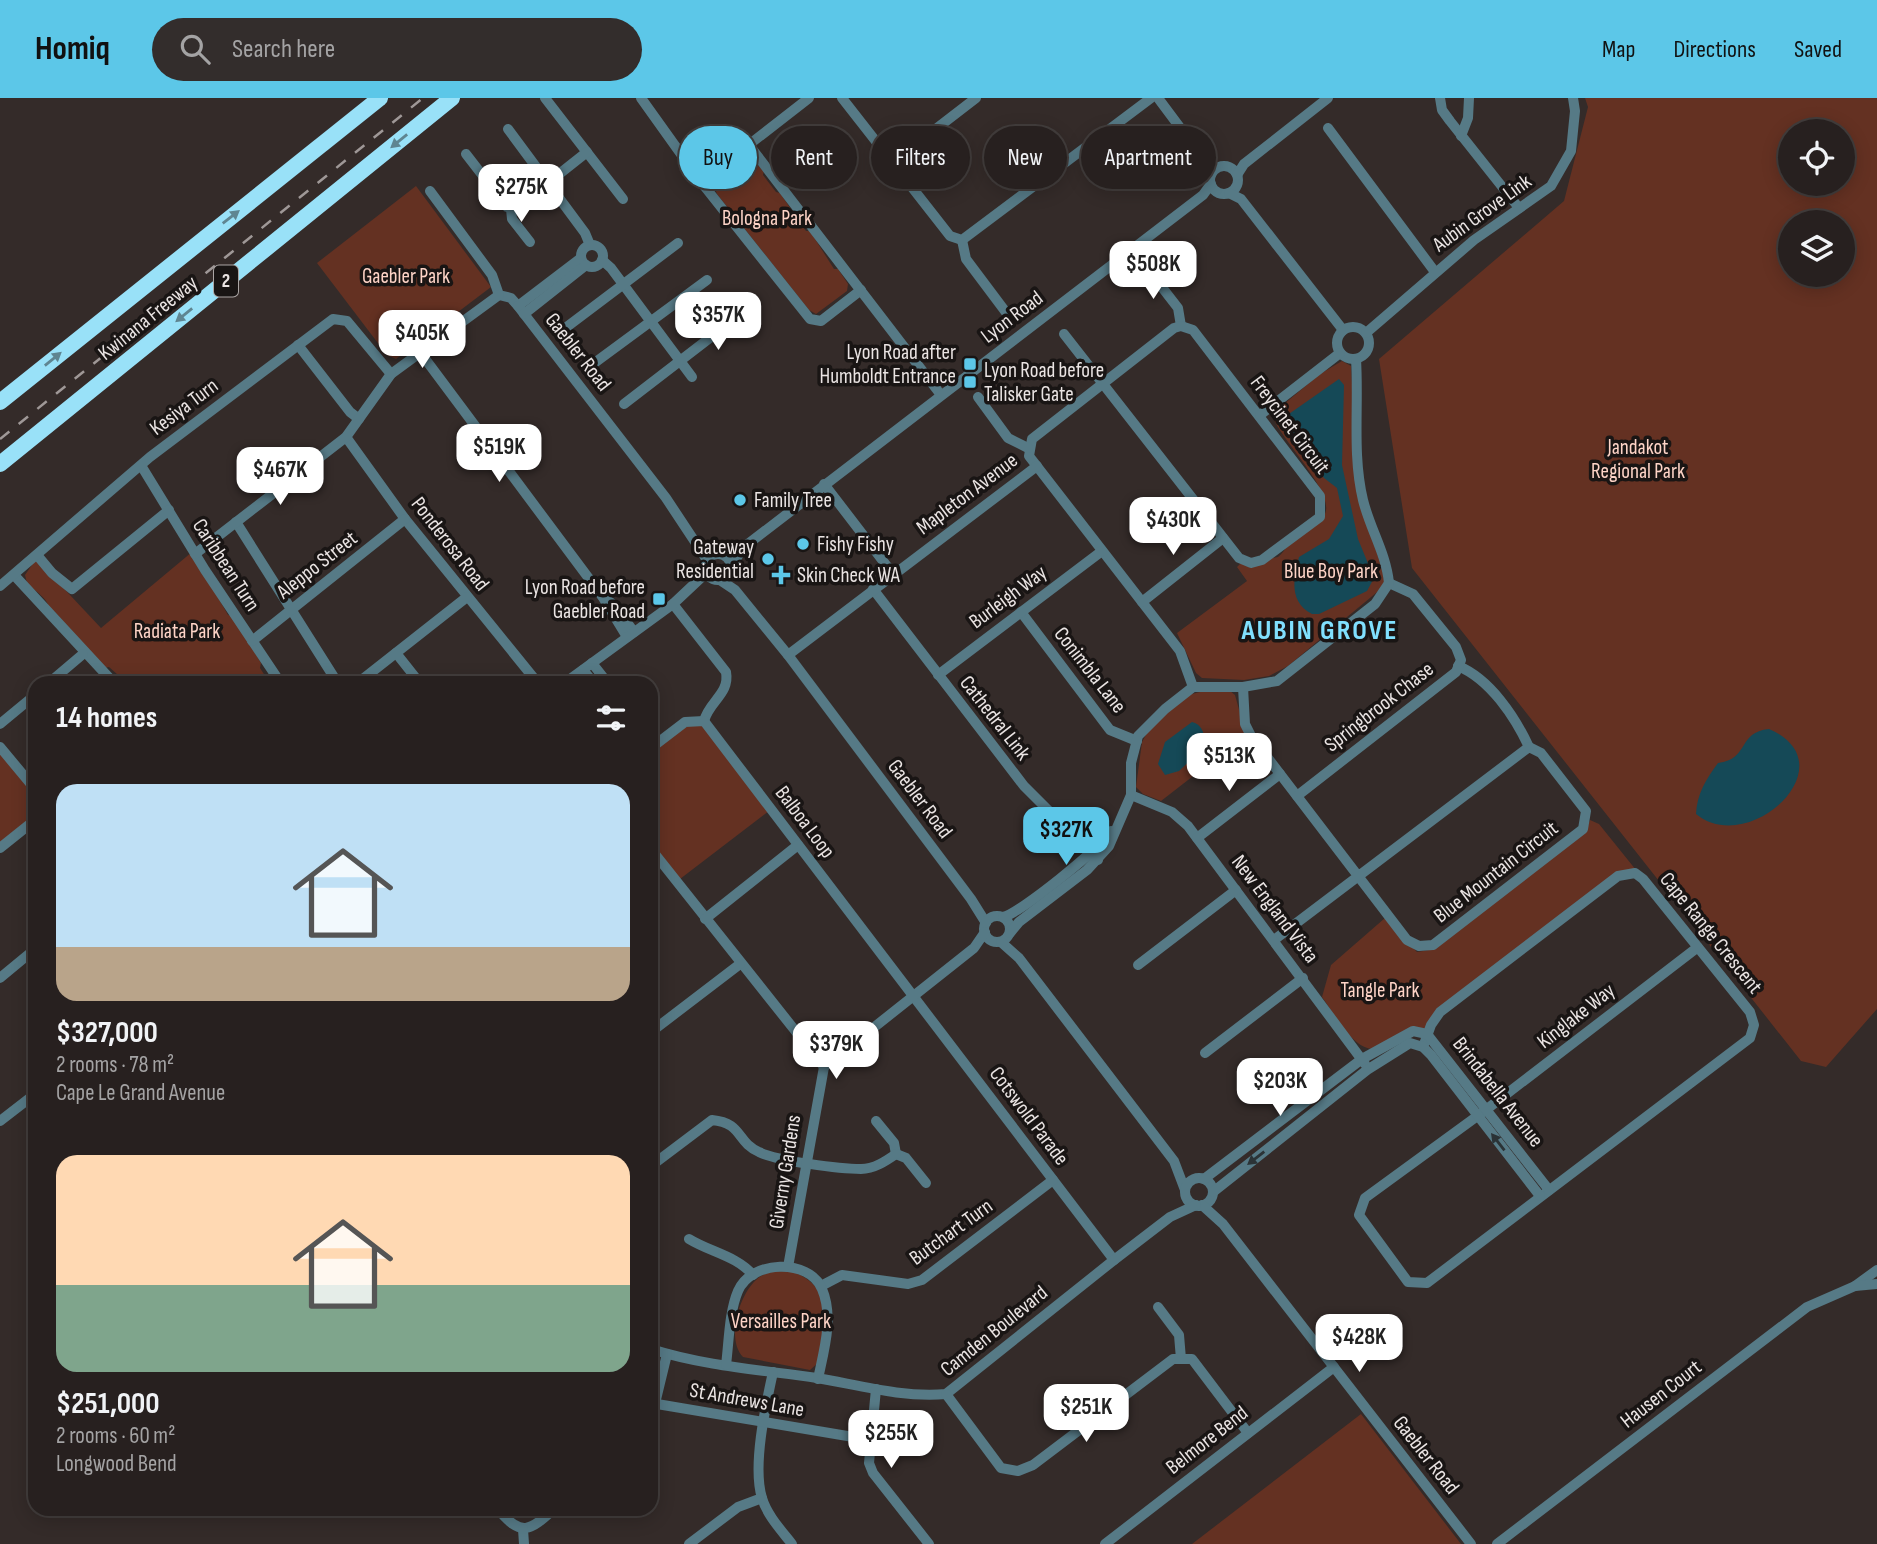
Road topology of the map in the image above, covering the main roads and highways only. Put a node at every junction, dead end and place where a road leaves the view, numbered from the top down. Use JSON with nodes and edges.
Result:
{"nodes":[{"id":1,"x":380,"y":98,"type":"edge"},
{"id":2,"x":452,"y":98,"type":"edge"},
{"id":3,"x":0,"y":402,"type":"edge"},
{"id":4,"x":0,"y":464,"type":"edge"}],
"edges":[{"from":3,"to":1,"type":"highway","name":"Kwinana Freeway","number":"2","one_way":true},
{"from":2,"to":4,"type":"highway","name":"Kwinana Freeway","number":"2","one_way":true}]}
